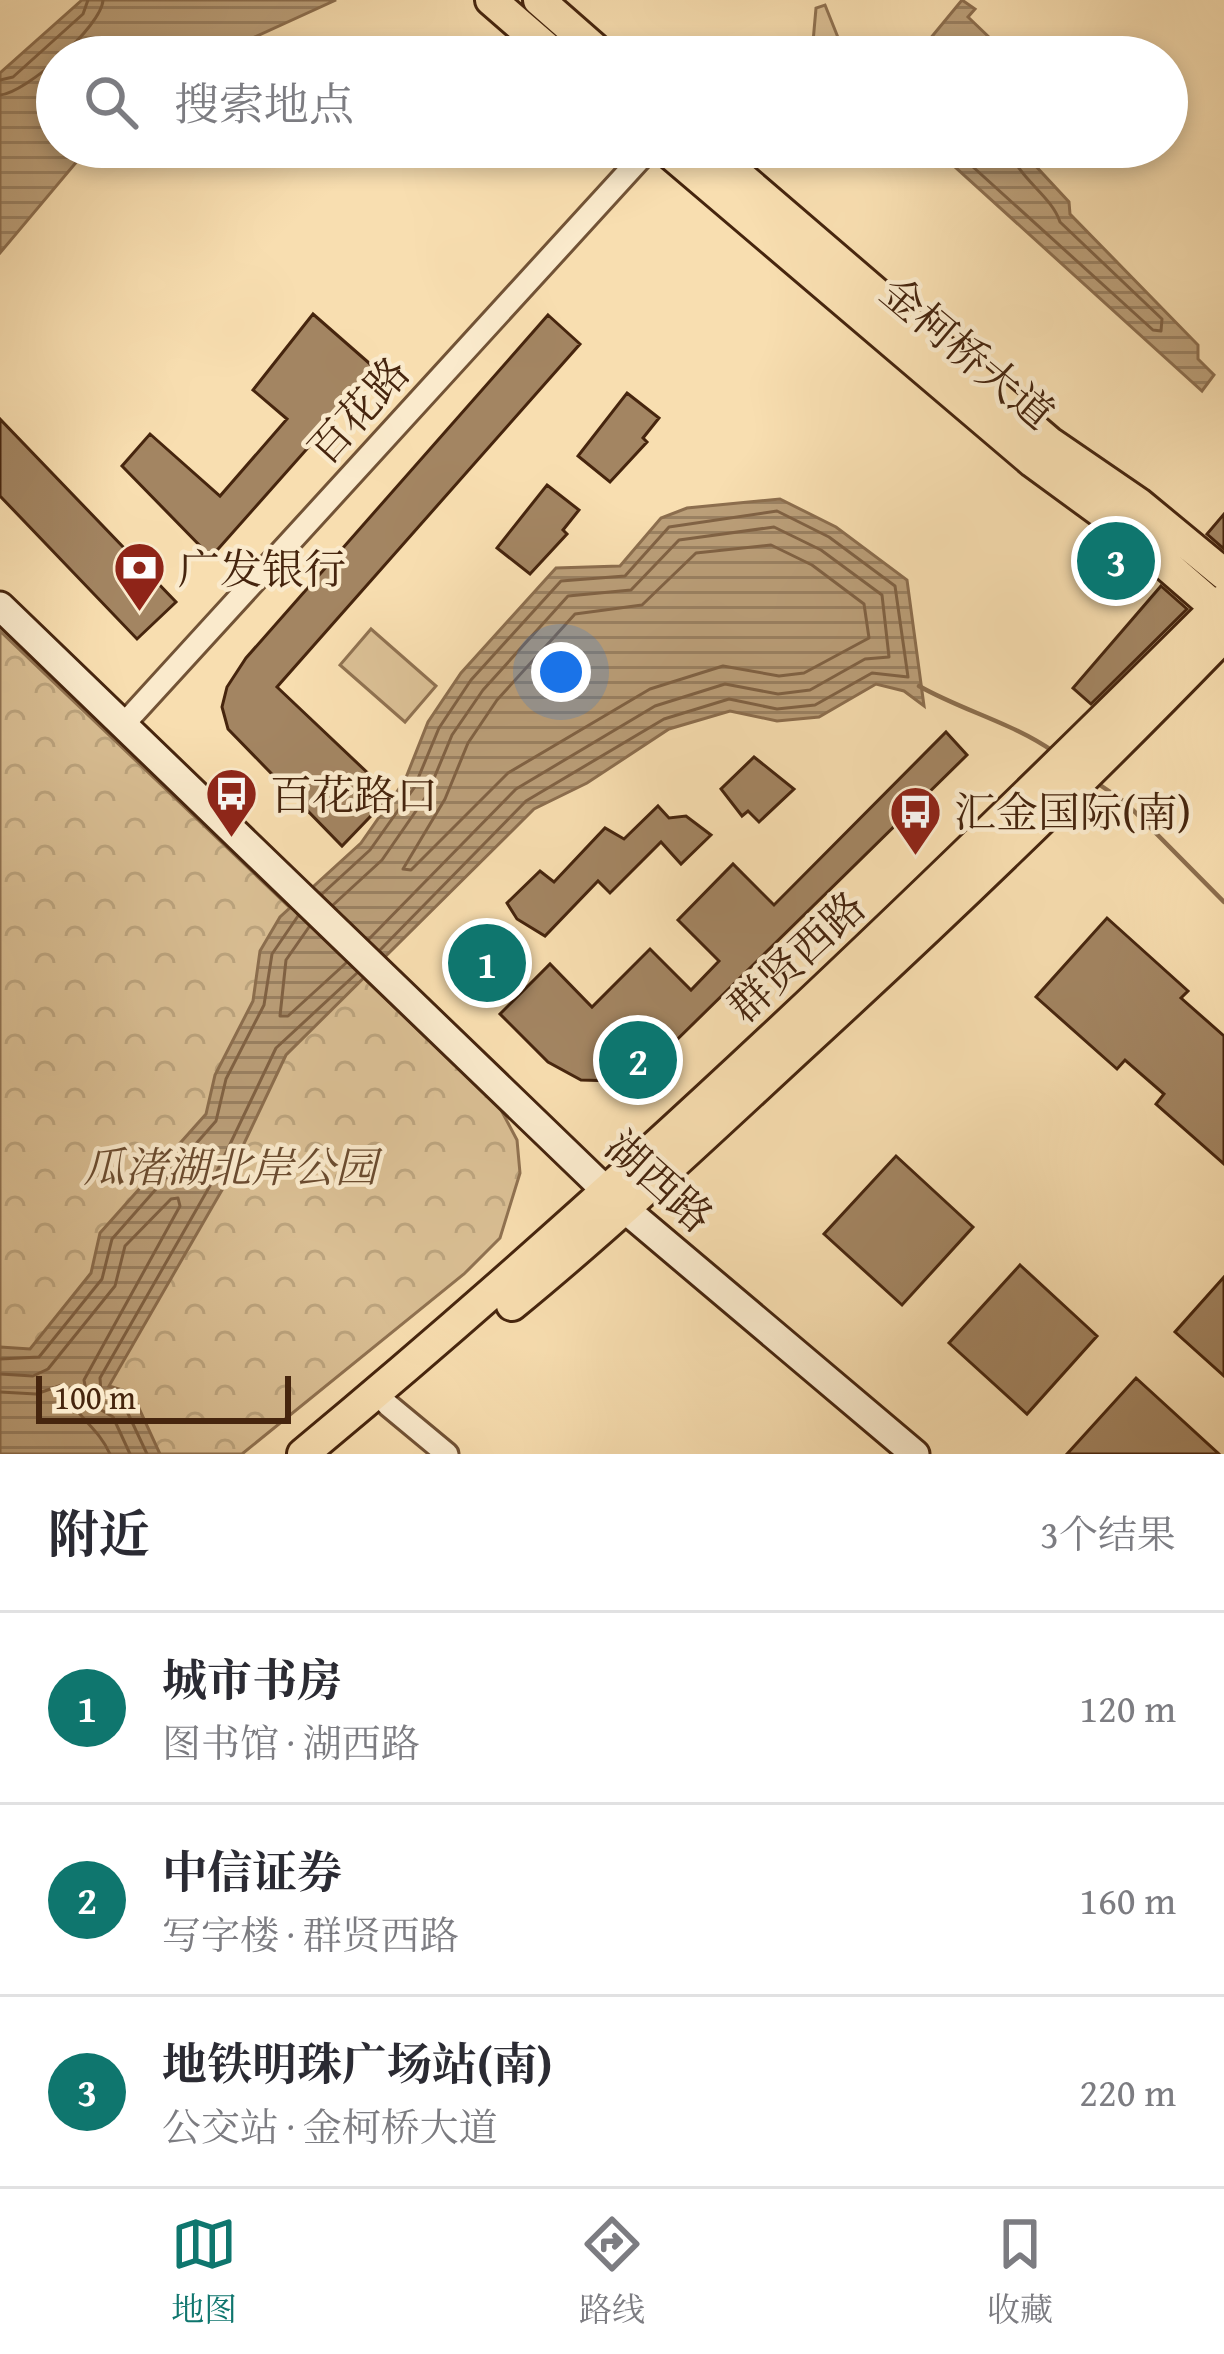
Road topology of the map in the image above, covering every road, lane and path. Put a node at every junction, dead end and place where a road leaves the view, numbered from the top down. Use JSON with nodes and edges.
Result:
{"nodes":[{"id":1,"x":491,"y":0,"type":"edge"},
{"id":2,"x":539,"y":0,"type":"edge"},
{"id":3,"x":533,"y":36,"type":"edge"},
{"id":4,"x":580,"y":36,"type":"edge"},
{"id":5,"x":632,"y":168,"type":"edge"},
{"id":6,"x":688,"y":168,"type":"edge"},
{"id":7,"x":730,"y":168,"type":"edge"},
{"id":8,"x":1224,"y":574,"type":"edge"},
{"id":9,"x":0,"y":606,"type":"edge"},
{"id":10,"x":1222,"y":615,"type":"edge"},
{"id":11,"x":123,"y":725,"type":"junction"},
{"id":12,"x":1093,"y":749,"type":"junction"},
{"id":13,"x":615,"y":1200,"type":"junction"},
{"id":14,"x":388,"y":1406,"type":"junction"},
{"id":15,"x":303,"y":1454,"type":"edge"},
{"id":16,"x":332,"y":1454,"type":"edge"},
{"id":17,"x":447,"y":1454,"type":"edge"},
{"id":18,"x":914,"y":1454,"type":"edge"}],
"edges":[{"from":1,"to":3,"type":"main road"},
{"from":2,"to":4,"type":"main road"},
{"from":5,"to":11,"type":"street","name":"百花路"},
{"from":6,"to":10,"type":"main road","name":"金柯桥大道"},
{"from":7,"to":8,"type":"main road","name":"金柯桥大道"},
{"from":9,"to":11,"type":"street","name":"湖西路"},
{"from":10,"to":12,"type":"main road","name":"群贤西路"},
{"from":11,"to":13,"type":"street","name":"湖西路"},
{"from":12,"to":13,"type":"main road","name":"群贤西路"},
{"from":12,"to":13,"type":"main road","name":"群贤西路"},
{"from":13,"to":14,"type":"main road","name":"群贤西路"},
{"from":13,"to":15,"type":"main road","name":"群贤西路"},
{"from":13,"to":18,"type":"street","name":"湖西路"},
{"from":14,"to":16,"type":"main road","name":"群贤西路"},
{"from":14,"to":17,"type":"street"}]}
